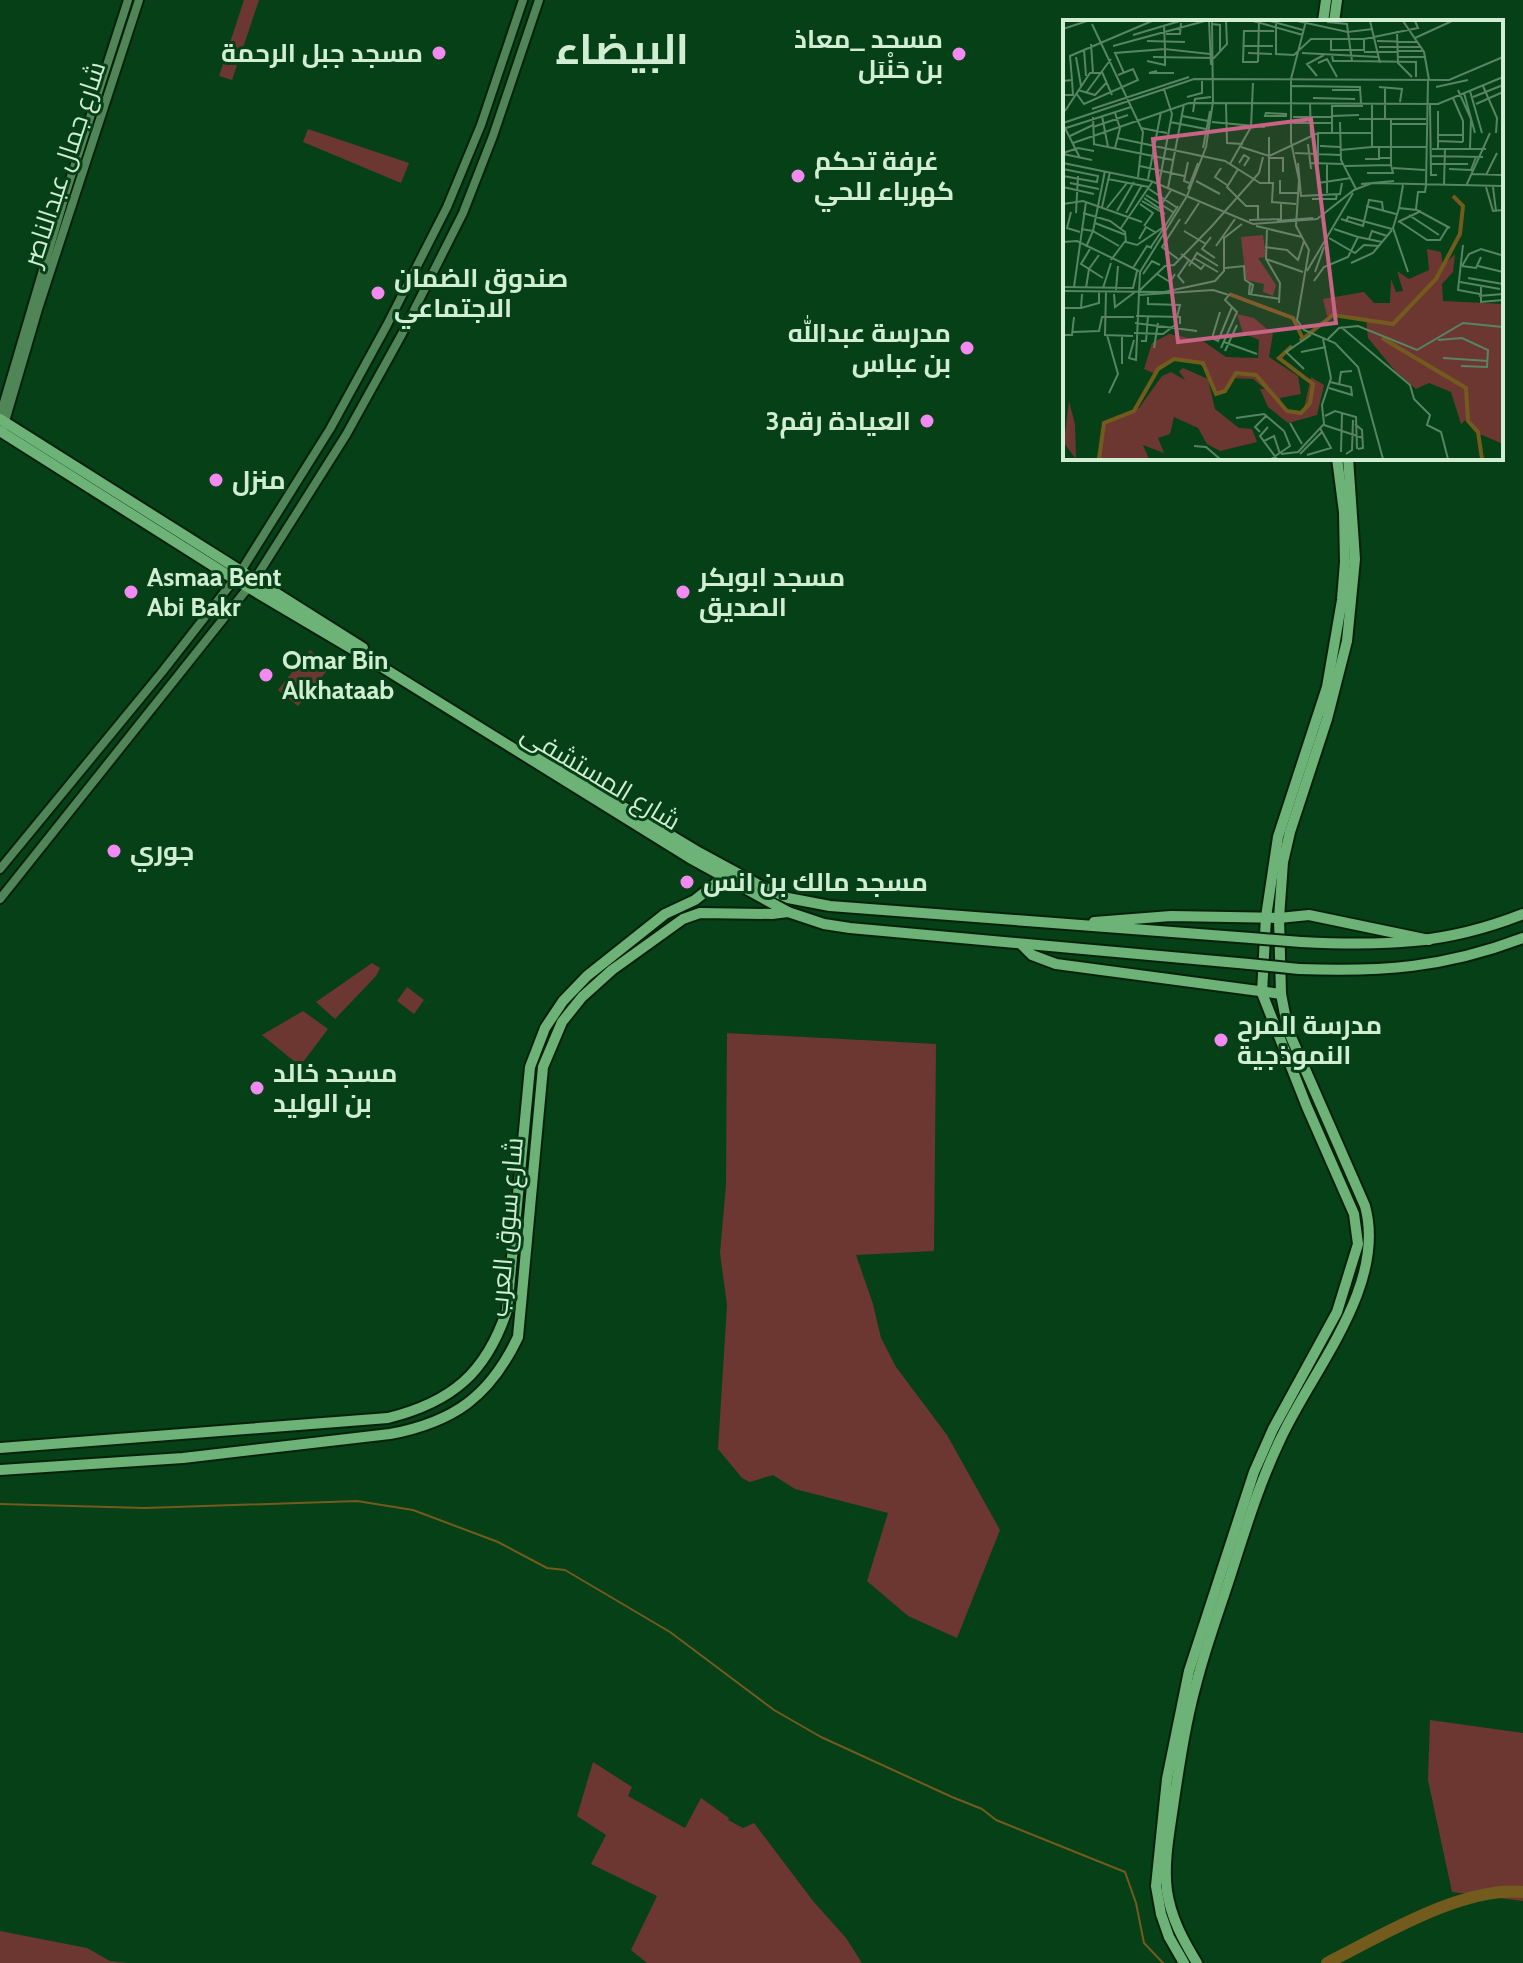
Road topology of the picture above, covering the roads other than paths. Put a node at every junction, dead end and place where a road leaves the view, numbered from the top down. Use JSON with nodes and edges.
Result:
{"nodes":[{"id":1,"x":128,"y":0,"type":"edge"},
{"id":2,"x":139,"y":0,"type":"edge"},
{"id":3,"x":523,"y":0,"type":"edge"},
{"id":4,"x":539,"y":0,"type":"edge"},
{"id":5,"x":1326,"y":0,"type":"edge"},
{"id":6,"x":1337,"y":0,"type":"edge"},
{"id":7,"x":1323,"y":20,"type":"edge"},
{"id":8,"x":1334,"y":20,"type":"edge"},
{"id":9,"x":1,"y":424,"type":"edge"},
{"id":10,"x":1337,"y":460,"type":"edge"},
{"id":11,"x":1348,"y":460,"type":"edge"},
{"id":12,"x":237,"y":575,"type":"junction"},
{"id":13,"x":252,"y":584,"type":"junction"},
{"id":14,"x":1326,"y":707,"type":"junction"},
{"id":15,"x":0,"y":869,"type":"edge"},
{"id":16,"x":742,"y":876,"type":"junction"},
{"id":17,"x":724,"y":877,"type":"junction"},
{"id":18,"x":0,"y":899,"type":"edge"},
{"id":19,"x":788,"y":912,"type":"junction"},
{"id":20,"x":1523,"y":914,"type":"edge"},
{"id":21,"x":970,"y":917,"type":"junction"},
{"id":22,"x":1266,"y":917,"type":"junction"},
{"id":23,"x":1279,"y":918,"type":"junction"},
{"id":24,"x":1070,"y":925,"type":"junction"},
{"id":25,"x":1523,"y":938,"type":"edge"},
{"id":26,"x":969,"y":940,"type":"junction"},
{"id":27,"x":1429,"y":940,"type":"junction"},
{"id":28,"x":1022,"y":945,"type":"junction"},
{"id":29,"x":1262,"y":993,"type":"junction"},
{"id":30,"x":1281,"y":994,"type":"junction"},
{"id":31,"x":0,"y":1448,"type":"edge"},
{"id":32,"x":0,"y":1470,"type":"edge"},
{"id":33,"x":1196,"y":1663,"type":"junction"},
{"id":34,"x":1174,"y":1764,"type":"junction"},
{"id":35,"x":1184,"y":1963,"type":"edge"},
{"id":36,"x":1197,"y":1963,"type":"edge"}],
"edges":[{"from":1,"to":9,"type":"street"},
{"from":2,"to":9,"type":"street","name":"شارع جمال عبدالناصر"},
{"from":3,"to":12,"type":"street"},
{"from":4,"to":13,"type":"street"},
{"from":5,"to":7,"type":"main road"},
{"from":6,"to":8,"type":"main road"},
{"from":9,"to":12,"type":"main road","name":"شارع المستشفى"},
{"from":10,"to":14,"type":"main road"},
{"from":11,"to":14,"type":"main road"},
{"from":12,"to":13,"type":"main road","name":"شارع المستشفى"},
{"from":12,"to":15,"type":"street"},
{"from":13,"to":16,"type":"main road","name":"شارع المستشفى"},
{"from":13,"to":17,"type":"main road","name":"شارع المستشفى"},
{"from":13,"to":18,"type":"street"},
{"from":14,"to":22,"type":"main road"},
{"from":14,"to":23,"type":"main road"},
{"from":16,"to":17,"type":"main road"},
{"from":16,"to":21,"type":"main road","name":"شارع المستشفى"},
{"from":17,"to":19,"type":"main road","name":"شارع المستشفى"},
{"from":17,"to":31,"type":"main road"},
{"from":19,"to":26,"type":"main road","name":"شارع المستشفى"},
{"from":19,"to":32,"type":"main road","name":"شارع سوق العرب"},
{"from":20,"to":27,"type":"main road","name":"شارع المستشفى"},
{"from":21,"to":24,"type":"main road","name":"شارع المستشفى"},
{"from":21,"to":26,"type":"main road"},
{"from":22,"to":23,"type":"main road"},
{"from":22,"to":24,"type":"main road"},
{"from":22,"to":29,"type":"main road"},
{"from":23,"to":27,"type":"main road"},
{"from":23,"to":30,"type":"main road"},
{"from":24,"to":27,"type":"main road","name":"شارع المستشفى","bridge":true},
{"from":25,"to":28,"type":"main road","name":"شارع المستشفى","bridge":true},
{"from":26,"to":28,"type":"main road","name":"شارع المستشفى"},
{"from":28,"to":29,"type":"main road"},
{"from":29,"to":30,"type":"main road"},
{"from":29,"to":33,"type":"main road"},
{"from":30,"to":33,"type":"main road"},
{"from":33,"to":34,"type":"main road"},
{"from":34,"to":35,"type":"main road"},
{"from":34,"to":36,"type":"main road"}]}
